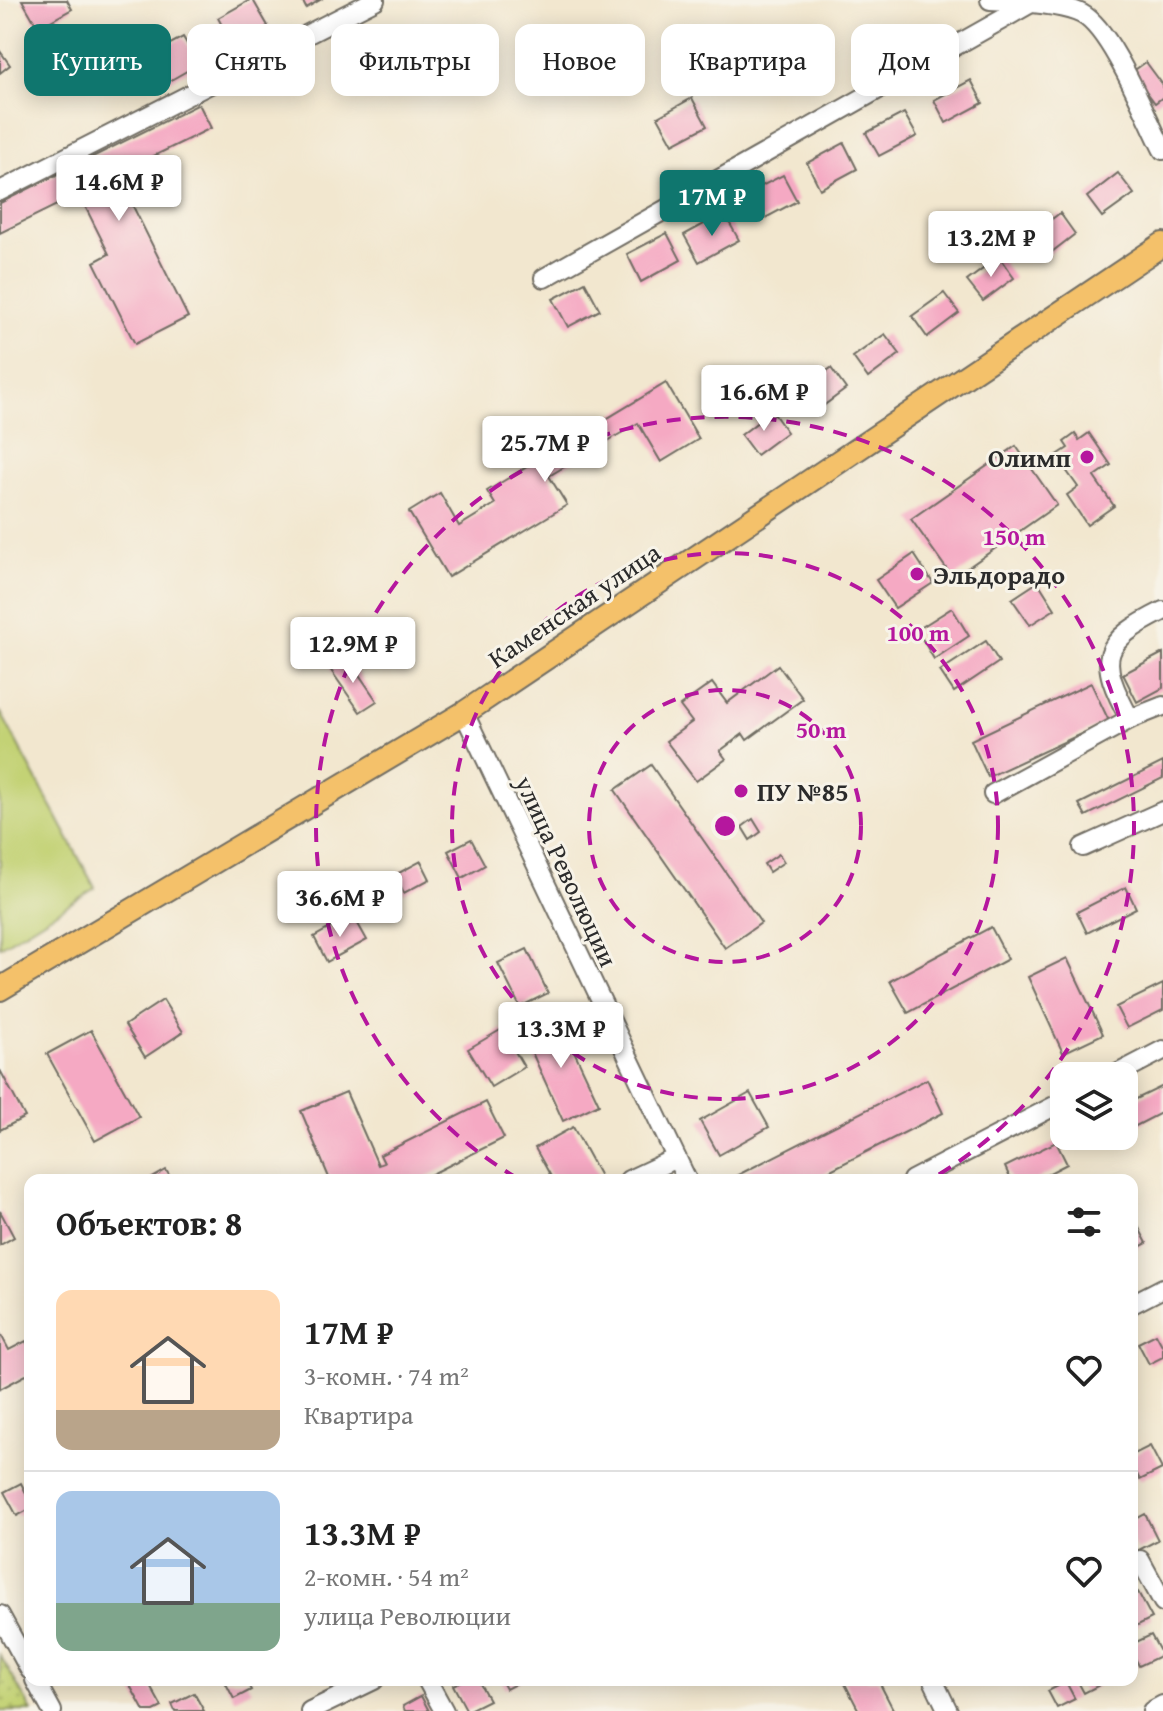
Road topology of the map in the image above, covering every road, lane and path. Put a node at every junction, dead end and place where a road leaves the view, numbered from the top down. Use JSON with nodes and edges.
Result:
{"nodes":[{"id":1,"x":375,"y":0,"type":"edge"},
{"id":2,"x":990,"y":0,"type":"edge"},
{"id":3,"x":1033,"y":2,"type":"junction"},
{"id":4,"x":1163,"y":150,"type":"edge"},
{"id":5,"x":0,"y":191,"type":"edge"},
{"id":6,"x":1163,"y":244,"type":"edge"},
{"id":7,"x":544,"y":278,"type":"dead end"},
{"id":8,"x":1163,"y":611,"type":"edge"},
{"id":9,"x":1163,"y":706,"type":"edge"},
{"id":10,"x":464,"y":713,"type":"junction"},
{"id":11,"x":1130,"y":719,"type":"junction"},
{"id":12,"x":993,"y":794,"type":"dead end"},
{"id":13,"x":1163,"y":811,"type":"edge"},
{"id":14,"x":1083,"y":847,"type":"dead end"},
{"id":15,"x":0,"y":989,"type":"edge"},
{"id":16,"x":1163,"y":1050,"type":"edge"},
{"id":17,"x":1138,"y":1063,"type":"edge"},
{"id":18,"x":1050,"y":1108,"type":"edge"},
{"id":19,"x":676,"y":1158,"type":"junction"},
{"id":20,"x":642,"y":1174,"type":"edge"},
{"id":21,"x":684,"y":1174,"type":"edge"},
{"id":22,"x":924,"y":1174,"type":"edge"},
{"id":23,"x":1163,"y":1288,"type":"edge"},
{"id":24,"x":1138,"y":1301,"type":"edge"},
{"id":25,"x":1140,"y":1560,"type":"dead end"},
{"id":26,"x":1163,"y":1602,"type":"edge"},
{"id":27,"x":0,"y":1615,"type":"edge"},
{"id":28,"x":24,"y":1659,"type":"edge"},
{"id":29,"x":38,"y":1686,"type":"edge"},
{"id":30,"x":362,"y":1686,"type":"edge"},
{"id":31,"x":430,"y":1686,"type":"edge"},
{"id":32,"x":936,"y":1686,"type":"edge"},
{"id":33,"x":1163,"y":1705,"type":"edge"},
{"id":34,"x":52,"y":1711,"type":"edge"},
{"id":35,"x":310,"y":1711,"type":"edge"},
{"id":36,"x":444,"y":1711,"type":"edge"},
{"id":37,"x":948,"y":1711,"type":"edge"},
{"id":38,"x":1152,"y":1711,"type":"edge"}],
"edges":[{"from":1,"to":5,"type":"street"},
{"from":2,"to":3,"type":"street"},
{"from":3,"to":4,"type":"street"},
{"from":3,"to":7,"type":"street"},
{"from":6,"to":10,"type":"main road","name":"Каменская улица"},
{"from":8,"to":11,"type":"street"},
{"from":9,"to":11,"type":"street"},
{"from":10,"to":15,"type":"main road","name":"Каменская улица"},
{"from":10,"to":19,"type":"street","name":"улица Революции"},
{"from":11,"to":12,"type":"street"},
{"from":13,"to":14,"type":"street"},
{"from":16,"to":17,"type":"street"},
{"from":18,"to":22,"type":"street"},
{"from":19,"to":20,"type":"street"},
{"from":19,"to":21,"type":"street","name":"улица Революции"},
{"from":23,"to":24,"type":"street"},
{"from":25,"to":26,"type":"street"},
{"from":27,"to":28,"type":"street"},
{"from":29,"to":34,"type":"street"},
{"from":30,"to":35,"type":"street"},
{"from":31,"to":36,"type":"street"},
{"from":32,"to":37,"type":"street"},
{"from":33,"to":38,"type":"street"}]}
